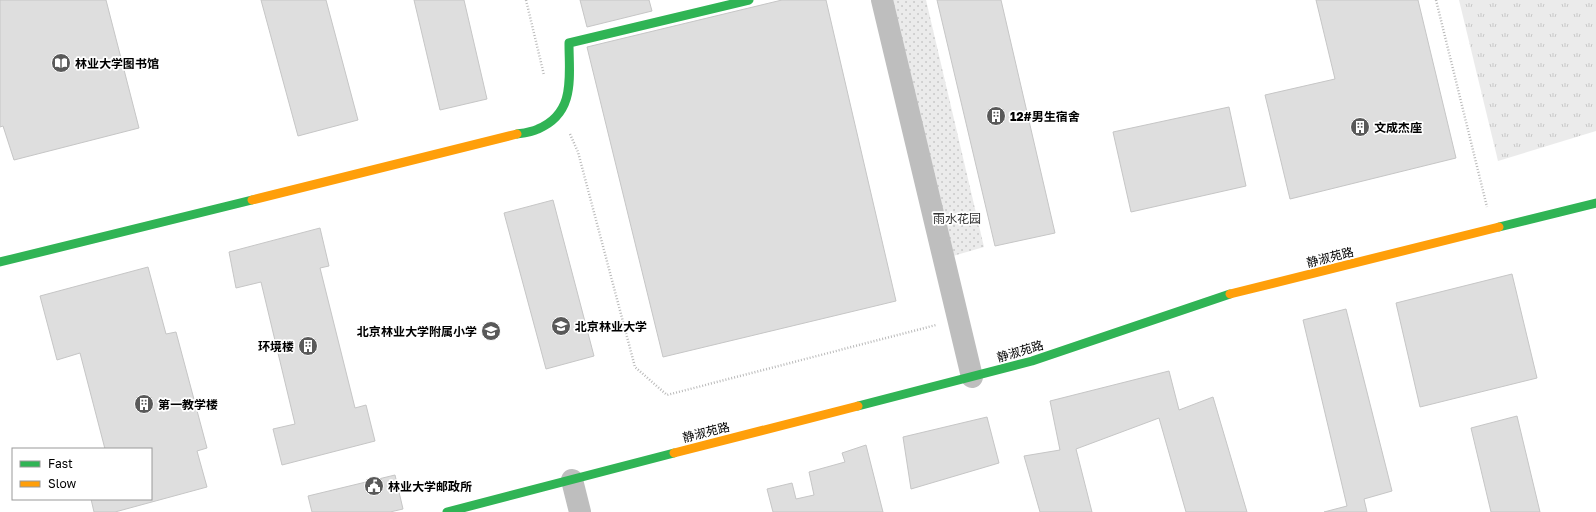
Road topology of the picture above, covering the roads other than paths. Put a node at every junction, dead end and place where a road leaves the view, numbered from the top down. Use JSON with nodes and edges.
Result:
{"nodes":[{"id":1,"x":749,"y":0,"type":"edge"},
{"id":2,"x":882,"y":0,"type":"edge"},
{"id":3,"x":1596,"y":203,"type":"edge"},
{"id":4,"x":0,"y":262,"type":"edge"},
{"id":5,"x":972,"y":377,"type":"junction"},
{"id":6,"x":572,"y":480,"type":"junction"},
{"id":7,"x":446,"y":512,"type":"edge"},
{"id":8,"x":580,"y":512,"type":"edge"}],
"edges":[{"from":1,"to":4,"type":"street"},
{"from":2,"to":5,"type":"street"},
{"from":3,"to":5,"type":"street","name":"静淑苑路"},
{"from":5,"to":6,"type":"street","name":"静淑苑路"},
{"from":6,"to":7,"type":"street","name":"静淑苑路"},
{"from":6,"to":8,"type":"street"}]}
